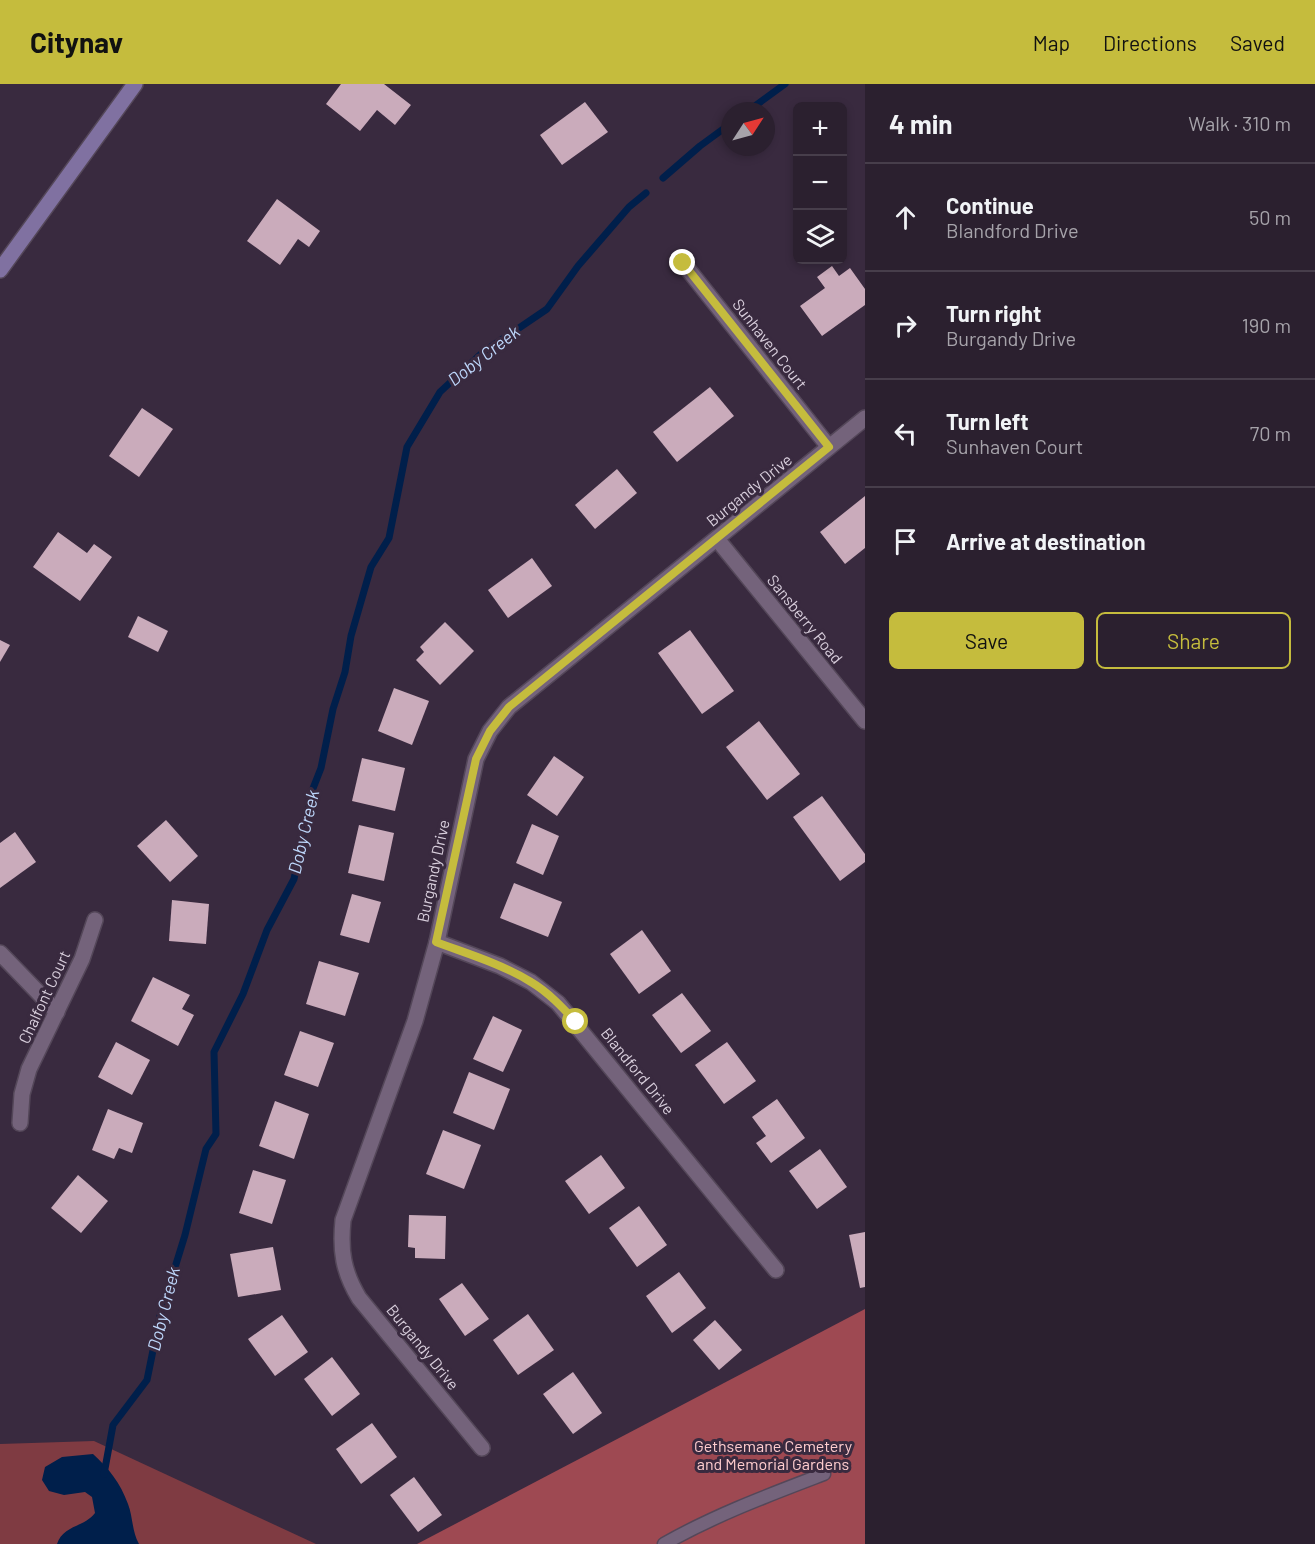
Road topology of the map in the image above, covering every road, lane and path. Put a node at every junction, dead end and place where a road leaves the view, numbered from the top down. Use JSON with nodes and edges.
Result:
{"nodes":[{"id":1,"x":135,"y":84,"type":"edge"},
{"id":2,"x":683,"y":263,"type":"dead end"},
{"id":3,"x":0,"y":270,"type":"edge"},
{"id":4,"x":865,"y":418,"type":"edge"},
{"id":5,"x":829,"y":447,"type":"junction"},
{"id":6,"x":717,"y":539,"type":"junction"},
{"id":7,"x":865,"y":721,"type":"edge"},
{"id":8,"x":95,"y":920,"type":"dead end"},
{"id":9,"x":436,"y":942,"type":"junction"},
{"id":10,"x":0,"y":953,"type":"edge"},
{"id":11,"x":57,"y":1012,"type":"junction"},
{"id":12,"x":20,"y":1123,"type":"dead end"},
{"id":13,"x":776,"y":1270,"type":"dead end"},
{"id":14,"x":482,"y":1448,"type":"dead end"},
{"id":15,"x":824,"y":1474,"type":"dead end"},
{"id":16,"x":664,"y":1544,"type":"edge"}],
"edges":[{"from":1,"to":3,"type":"main road"},
{"from":2,"to":5,"type":"street","name":"Sunhaven Court"},
{"from":4,"to":5,"type":"street","name":"Burgandy Drive"},
{"from":5,"to":6,"type":"street","name":"Burgandy Drive"},
{"from":6,"to":7,"type":"street","name":"Sansberry Road"},
{"from":6,"to":9,"type":"street","name":"Burgandy Drive"},
{"from":8,"to":11,"type":"street","name":"Chalfont Court"},
{"from":9,"to":13,"type":"street","name":"Blandford Drive"},
{"from":9,"to":14,"type":"street","name":"Burgandy Drive"},
{"from":10,"to":11,"type":"street"},
{"from":11,"to":12,"type":"street","name":"Chalfont Court"},
{"from":15,"to":16,"type":"lane"}]}
